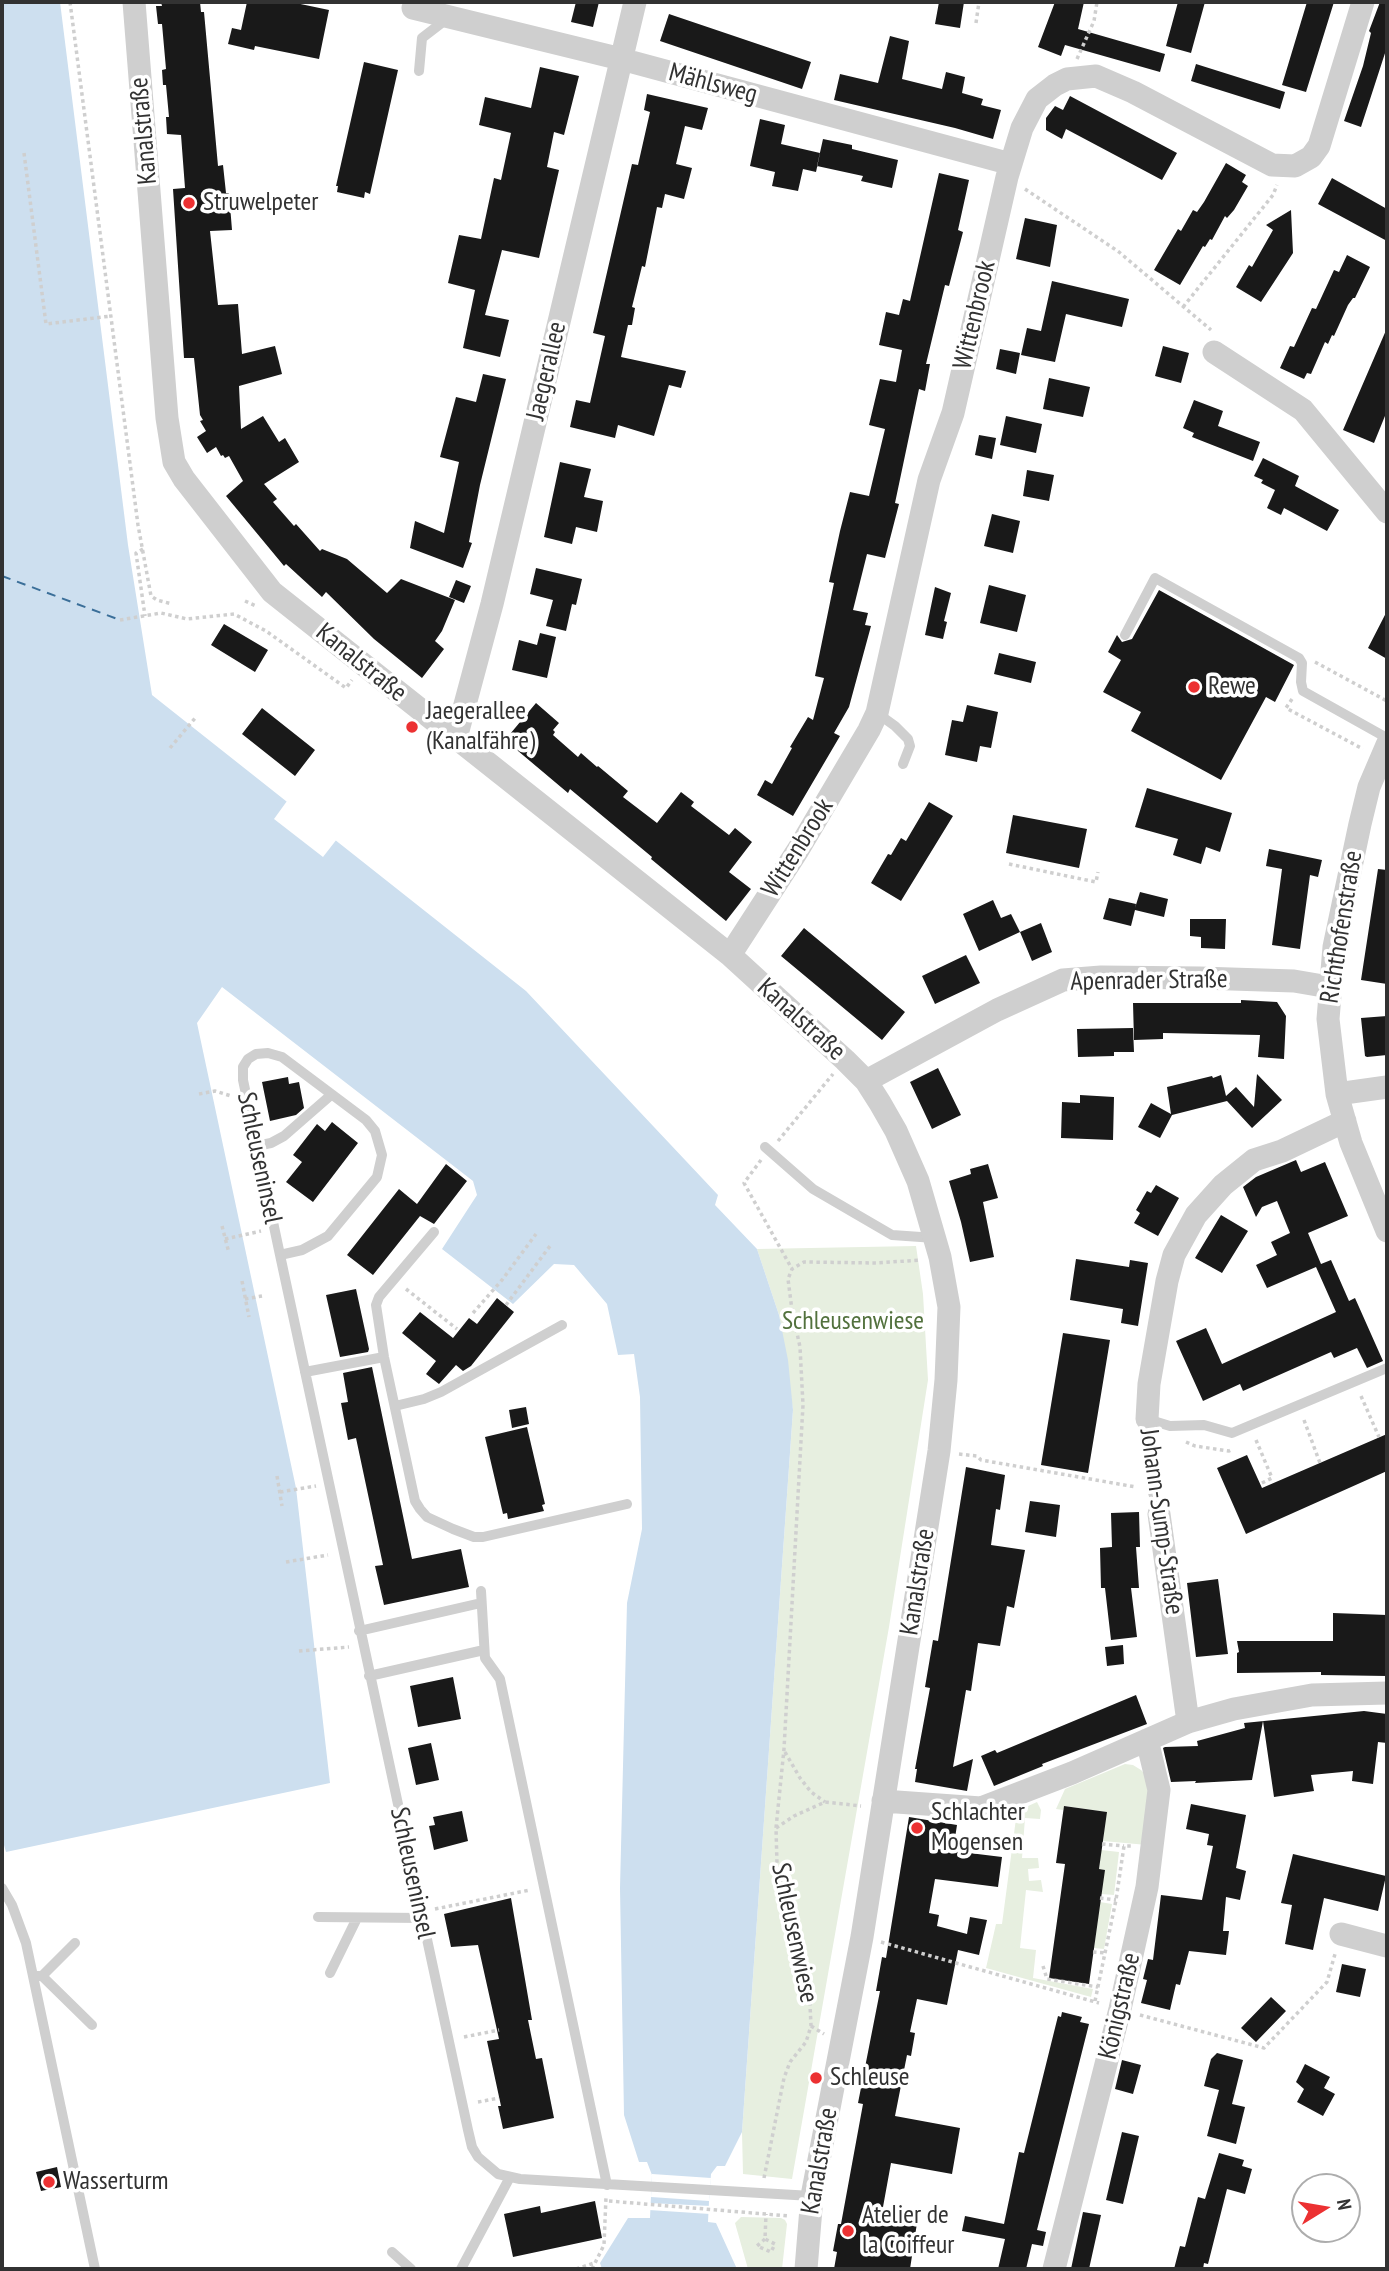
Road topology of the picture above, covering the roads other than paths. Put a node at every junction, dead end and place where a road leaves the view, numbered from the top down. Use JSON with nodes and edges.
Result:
{"nodes":[{"id":1,"x":134,"y":2,"type":"edge"},
{"id":2,"x":635,"y":2,"type":"edge"},
{"id":3,"x":1363,"y":2,"type":"edge"},
{"id":4,"x":413,"y":8,"type":"dead end"},
{"id":5,"x":450,"y":17,"type":"junction"},
{"id":6,"x":621,"y":59,"type":"junction"},
{"id":7,"x":419,"y":71,"type":"dead end"},
{"id":8,"x":1009,"y":170,"type":"junction"},
{"id":9,"x":1214,"y":352,"type":"road end"},
{"id":10,"x":1387,"y":512,"type":"edge"},
{"id":11,"x":1125,"y":635,"type":"dead end"},
{"id":12,"x":877,"y":713,"type":"junction"},
{"id":13,"x":456,"y":738,"type":"junction"},
{"id":14,"x":1385,"y":746,"type":"edge"},
{"id":15,"x":903,"y":764,"type":"dead end"},
{"id":16,"x":730,"y":955,"type":"junction"},
{"id":17,"x":1329,"y":987,"type":"junction"},
{"id":18,"x":866,"y":1081,"type":"junction"},
{"id":19,"x":1387,"y":1087,"type":"edge"},
{"id":20,"x":1337,"y":1094,"type":"junction"},
{"id":21,"x":331,"y":1095,"type":"junction"},
{"id":22,"x":1345,"y":1121,"type":"junction"},
{"id":23,"x":256,"y":1146,"type":"junction"},
{"id":24,"x":765,"y":1147,"type":"dead end"},
{"id":25,"x":1387,"y":1231,"type":"edge"},
{"id":26,"x":433,"y":1232,"type":"dead end"},
{"id":27,"x":937,"y":1248,"type":"junction"},
{"id":28,"x":280,"y":1255,"type":"junction"},
{"id":29,"x":562,"y":1325,"type":"dead end"},
{"id":30,"x":384,"y":1357,"type":"junction"},
{"id":31,"x":1387,"y":1368,"type":"edge"},
{"id":32,"x":305,"y":1372,"type":"junction"},
{"id":33,"x":395,"y":1406,"type":"junction"},
{"id":34,"x":1147,"y":1419,"type":"junction"},
{"id":35,"x":627,"y":1504,"type":"dead end"},
{"id":36,"x":1158,"y":1514,"type":"joint"},
{"id":37,"x":481,"y":1591,"type":"dead end"},
{"id":38,"x":481,"y":1604,"type":"junction"},
{"id":39,"x":359,"y":1631,"type":"junction"},
{"id":40,"x":484,"y":1650,"type":"junction"},
{"id":41,"x":369,"y":1676,"type":"junction"},
{"id":42,"x":1387,"y":1693,"type":"edge"},
{"id":43,"x":1188,"y":1723,"type":"junction"},
{"id":44,"x":1147,"y":1740,"type":"junction"},
{"id":45,"x":883,"y":1801,"type":"junction"},
{"id":46,"x":2,"y":1888,"type":"edge"},
{"id":47,"x":421,"y":1915,"type":"junction"},
{"id":48,"x":318,"y":1917,"type":"dead end"},
{"id":49,"x":357,"y":1918,"type":"junction"},
{"id":50,"x":1341,"y":1934,"type":"dead end"},
{"id":51,"x":75,"y":1942,"type":"dead end"},
{"id":52,"x":1387,"y":1946,"type":"edge"},
{"id":53,"x":330,"y":1973,"type":"dead end"},
{"id":54,"x":38,"y":1976,"type":"junction"},
{"id":55,"x":92,"y":2025,"type":"dead end"},
{"id":56,"x":510,"y":2177,"type":"junction"},
{"id":57,"x":607,"y":2185,"type":"junction"},
{"id":58,"x":810,"y":2207,"type":"junction"},
{"id":59,"x":392,"y":2252,"type":"dead end"},
{"id":60,"x":95,"y":2269,"type":"edge"},
{"id":61,"x":411,"y":2269,"type":"edge"},
{"id":62,"x":461,"y":2269,"type":"edge"},
{"id":63,"x":806,"y":2269,"type":"edge"},
{"id":64,"x":1054,"y":2269,"type":"edge"}],
"edges":[{"from":1,"to":13,"type":"street","name":"Kanalstraße"},
{"from":2,"to":6,"type":"street","name":"Jaegerallee"},
{"from":3,"to":8,"type":"street","name":"Wittenbrook"},
{"from":4,"to":5,"type":"street","name":"Mählsweg"},
{"from":5,"to":6,"type":"street","name":"Mählsweg"},
{"from":5,"to":7,"type":"lane"},
{"from":6,"to":8,"type":"street","name":"Mählsweg"},
{"from":6,"to":13,"type":"street","name":"Jaegerallee"},
{"from":8,"to":12,"type":"street","name":"Wittenbrook"},
{"from":9,"to":10,"type":"street"},
{"from":11,"to":14,"type":"lane"},
{"from":12,"to":15,"type":"lane"},
{"from":12,"to":16,"type":"street","name":"Wittenbrook"},
{"from":13,"to":16,"type":"street","name":"Kanalstraße"},
{"from":14,"to":17,"type":"street","name":"Richthofenstraße"},
{"from":16,"to":18,"type":"street","name":"Kanalstraße"},
{"from":17,"to":18,"type":"street","name":"Apenrader Straße"},
{"from":17,"to":20,"type":"street","name":"Richthofenstraße"},
{"from":18,"to":27,"type":"street","name":"Kanalstraße"},
{"from":19,"to":20,"type":"street"},
{"from":20,"to":22,"type":"street","name":"Richthofenstraße"},
{"from":21,"to":23,"type":"lane"},
{"from":21,"to":23,"type":"lane","name":"Schleuseninsel"},
{"from":21,"to":28,"type":"lane","name":"Schleuseninsel"},
{"from":22,"to":25,"type":"street","name":"Richthofenstraße"},
{"from":22,"to":34,"type":"street","name":"Johann-Sump-Straße"},
{"from":23,"to":28,"type":"lane","name":"Schleuseninsel"},
{"from":24,"to":27,"type":"lane"},
{"from":26,"to":30,"type":"lane"},
{"from":27,"to":45,"type":"street","name":"Kanalstraße"},
{"from":28,"to":32,"type":"lane","name":"Schleuseninsel"},
{"from":29,"to":33,"type":"lane"},
{"from":30,"to":32,"type":"lane"},
{"from":30,"to":33,"type":"lane"},
{"from":31,"to":34,"type":"lane"},
{"from":32,"to":39,"type":"lane","name":"Schleuseninsel"},
{"from":33,"to":35,"type":"lane"},
{"from":34,"to":36,"type":"lane","name":"Johann-Sump-Straße"},
{"from":36,"to":43,"type":"street","name":"Johann-Sump-Straße"},
{"from":37,"to":38,"type":"lane"},
{"from":38,"to":39,"type":"lane"},
{"from":38,"to":40,"type":"lane"},
{"from":39,"to":41,"type":"lane","name":"Schleuseninsel"},
{"from":40,"to":41,"type":"lane"},
{"from":40,"to":57,"type":"lane"},
{"from":41,"to":47,"type":"lane","name":"Schleuseninsel"},
{"from":42,"to":43,"type":"street"},
{"from":43,"to":44,"type":"street"},
{"from":44,"to":45,"type":"street"},
{"from":44,"to":64,"type":"street","name":"Königstraße"},
{"from":45,"to":58,"type":"street","name":"Kanalstraße"},
{"from":46,"to":54,"type":"lane"},
{"from":47,"to":49,"type":"lane"},
{"from":47,"to":56,"type":"lane","name":"Schleuseninsel"},
{"from":48,"to":49,"type":"lane"},
{"from":49,"to":53,"type":"lane"},
{"from":50,"to":52,"type":"street"},
{"from":51,"to":54,"type":"lane"},
{"from":54,"to":55,"type":"lane"},
{"from":54,"to":60,"type":"lane"},
{"from":56,"to":57,"type":"lane","name":"Schleuseninsel"},
{"from":56,"to":62,"type":"lane"},
{"from":57,"to":58,"type":"lane","name":"Schleuseninsel"},
{"from":58,"to":63,"type":"street","name":"Kanalstraße"},
{"from":59,"to":61,"type":"lane"}]}
